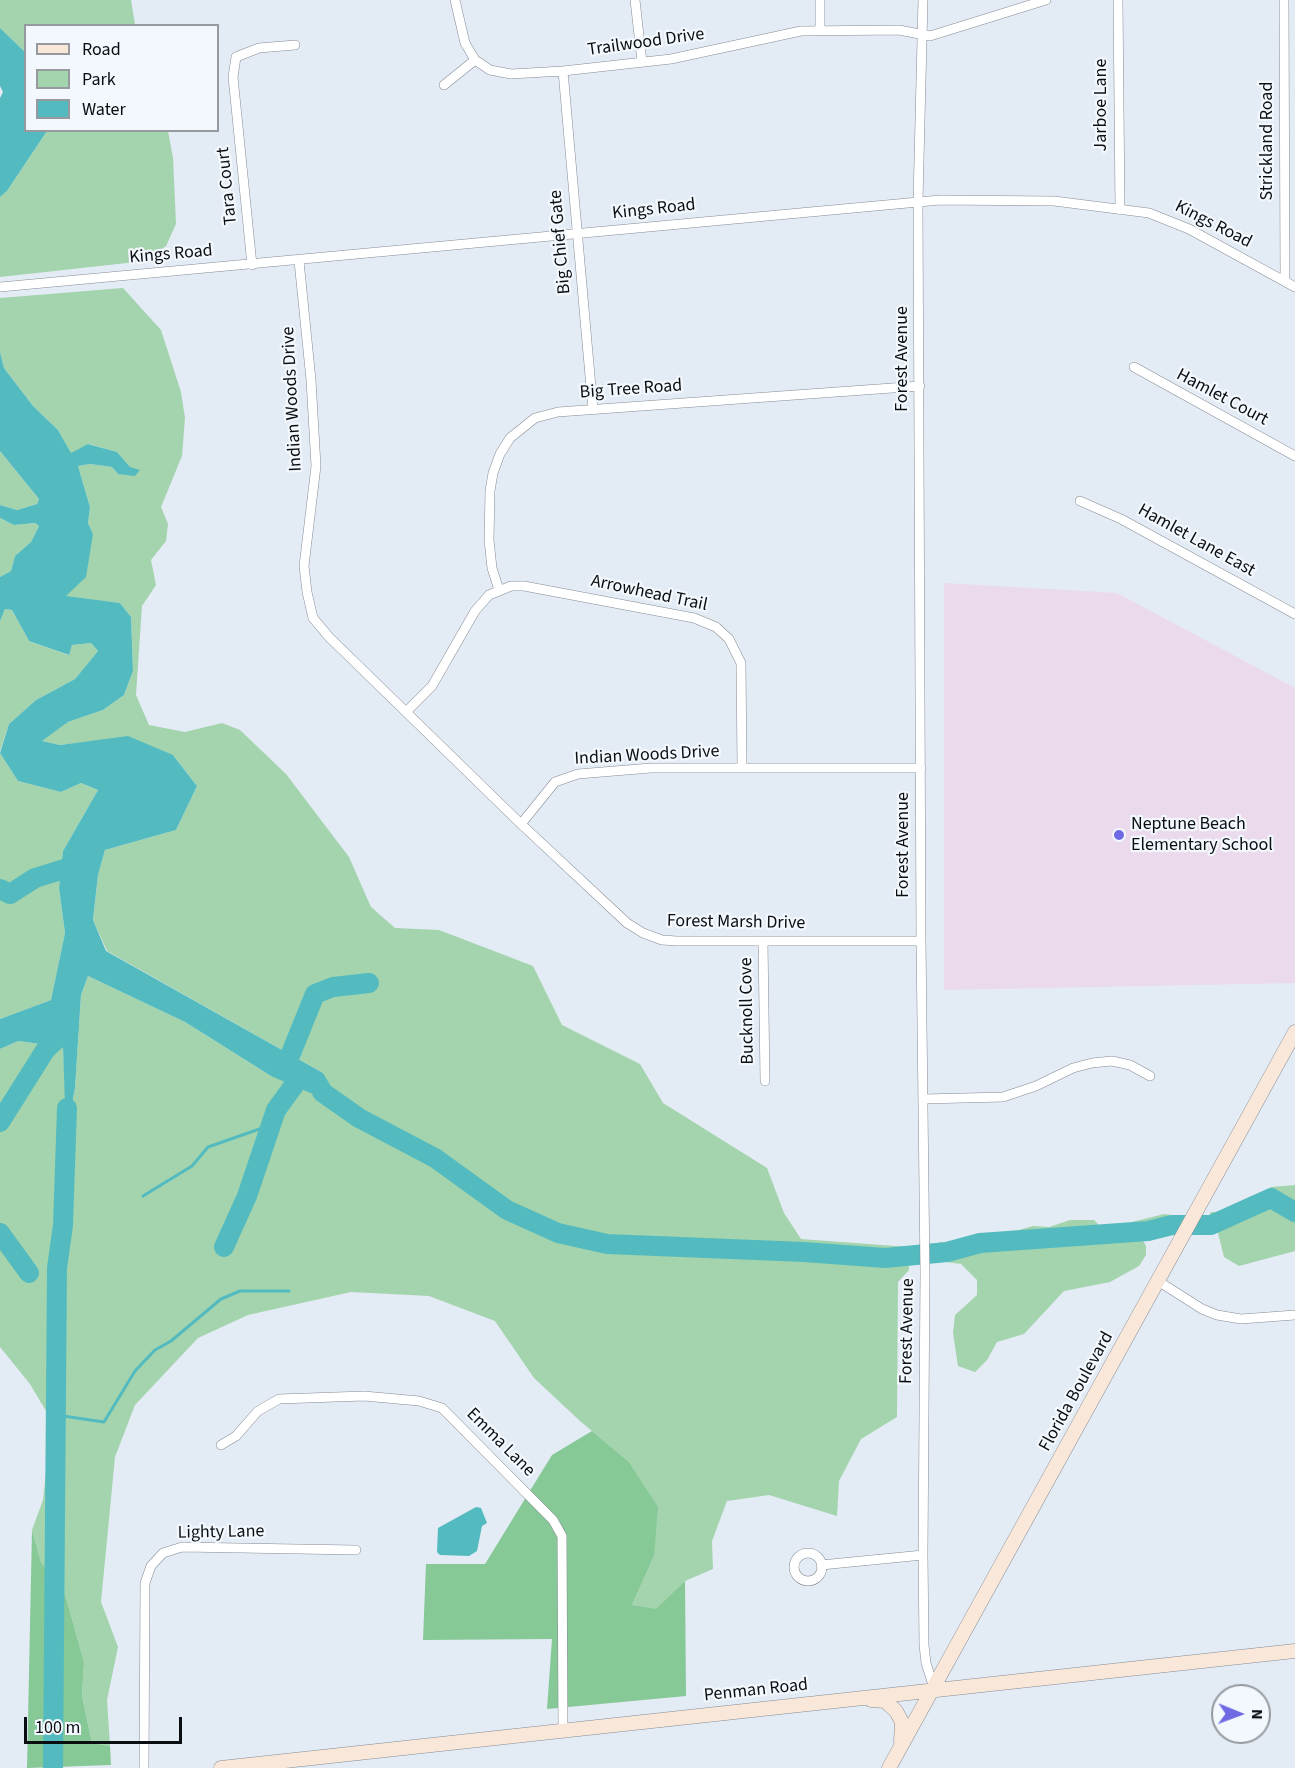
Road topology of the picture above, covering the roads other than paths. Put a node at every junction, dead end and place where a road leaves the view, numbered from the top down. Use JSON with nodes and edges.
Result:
{"nodes":[{"id":1,"x":455,"y":0,"type":"edge"},
{"id":2,"x":635,"y":0,"type":"edge"},
{"id":3,"x":820,"y":0,"type":"edge"},
{"id":4,"x":923,"y":0,"type":"edge"},
{"id":5,"x":1046,"y":0,"type":"edge"},
{"id":6,"x":1118,"y":0,"type":"edge"},
{"id":7,"x":1284,"y":0,"type":"edge"},
{"id":8,"x":820,"y":30,"type":"junction"},
{"id":9,"x":922,"y":36,"type":"junction"},
{"id":10,"x":295,"y":45,"type":"dead end"},
{"id":11,"x":475,"y":60,"type":"junction"},
{"id":12,"x":642,"y":62,"type":"junction"},
{"id":13,"x":563,"y":71,"type":"junction"},
{"id":14,"x":444,"y":85,"type":"dead end"},
{"id":15,"x":918,"y":201,"type":"junction"},
{"id":16,"x":1120,"y":210,"type":"junction"},
{"id":17,"x":577,"y":234,"type":"junction"},
{"id":18,"x":299,"y":261,"type":"junction"},
{"id":19,"x":252,"y":265,"type":"junction"},
{"id":20,"x":1285,"y":281,"type":"junction"},
{"id":21,"x":0,"y":287,"type":"edge"},
{"id":22,"x":1295,"y":287,"type":"edge"},
{"id":23,"x":1134,"y":368,"type":"dead end"},
{"id":24,"x":920,"y":386,"type":"junction"},
{"id":25,"x":593,"y":410,"type":"junction"},
{"id":26,"x":1295,"y":456,"type":"edge"},
{"id":27,"x":1080,"y":501,"type":"dead end"},
{"id":28,"x":499,"y":590,"type":"junction"},
{"id":29,"x":1295,"y":614,"type":"edge"},
{"id":30,"x":407,"y":711,"type":"junction"},
{"id":31,"x":742,"y":767,"type":"junction"},
{"id":32,"x":921,"y":768,"type":"junction"},
{"id":33,"x":521,"y":824,"type":"junction"},
{"id":34,"x":763,"y":941,"type":"junction"},
{"id":35,"x":921,"y":941,"type":"junction"},
{"id":36,"x":1295,"y":1032,"type":"edge"},
{"id":37,"x":1150,"y":1076,"type":"dead end"},
{"id":38,"x":765,"y":1081,"type":"dead end"},
{"id":39,"x":924,"y":1099,"type":"junction"},
{"id":40,"x":1158,"y":1281,"type":"junction"},
{"id":41,"x":1295,"y":1316,"type":"edge"},
{"id":42,"x":221,"y":1445,"type":"dead end"},
{"id":43,"x":356,"y":1550,"type":"dead end"},
{"id":44,"x":923,"y":1555,"type":"junction"},
{"id":45,"x":821,"y":1565,"type":"dead end"},
{"id":46,"x":1295,"y":1651,"type":"edge"},
{"id":47,"x":935,"y":1689,"type":"junction"},
{"id":48,"x":856,"y":1698,"type":"junction"},
{"id":49,"x":563,"y":1731,"type":"junction"},
{"id":50,"x":900,"y":1748,"type":"junction"},
{"id":51,"x":329,"y":1762,"type":"edge"},
{"id":52,"x":144,"y":1768,"type":"edge"},
{"id":53,"x":221,"y":1768,"type":"edge"},
{"id":54,"x":889,"y":1768,"type":"edge"}],
"edges":[{"from":1,"to":11,"type":"street"},
{"from":2,"to":12,"type":"street"},
{"from":3,"to":8,"type":"street"},
{"from":4,"to":9,"type":"street","name":"Forest Avenue"},
{"from":5,"to":9,"type":"street"},
{"from":6,"to":16,"type":"street","name":"Jarboe Lane"},
{"from":7,"to":20,"type":"street","name":"Strickland Road"},
{"from":8,"to":9,"type":"street","name":"Trailwood Drive"},
{"from":8,"to":12,"type":"street","name":"Trailwood Drive"},
{"from":9,"to":15,"type":"street","name":"Forest Avenue"},
{"from":10,"to":19,"type":"street","name":"Tara Court"},
{"from":11,"to":13,"type":"street","name":"Trailwood Drive"},
{"from":11,"to":14,"type":"street"},
{"from":12,"to":13,"type":"street","name":"Trailwood Drive"},
{"from":13,"to":17,"type":"street","name":"Big Chief Gate"},
{"from":15,"to":16,"type":"street","name":"Kings Road"},
{"from":15,"to":17,"type":"street","name":"Kings Road"},
{"from":15,"to":24,"type":"street","name":"Forest Avenue"},
{"from":16,"to":20,"type":"street","name":"Kings Road"},
{"from":17,"to":18,"type":"street","name":"Kings Road"},
{"from":17,"to":25,"type":"street","name":"Big Chief Gate"},
{"from":18,"to":19,"type":"street","name":"Kings Road"},
{"from":18,"to":30,"type":"street","name":"Indian Woods Drive"},
{"from":19,"to":21,"type":"street","name":"Kings Road"},
{"from":20,"to":22,"type":"street","name":"Kings Road"},
{"from":23,"to":26,"type":"street","name":"Hamlet Court"},
{"from":24,"to":25,"type":"street","name":"Big Tree Road"},
{"from":24,"to":32,"type":"street","name":"Forest Avenue"},
{"from":25,"to":28,"type":"street","name":"Big Tree Road"},
{"from":27,"to":29,"type":"street","name":"Hamlet Lane East"},
{"from":28,"to":30,"type":"street"},
{"from":28,"to":31,"type":"street","name":"Arrowhead Trail"},
{"from":30,"to":33,"type":"street","name":"Indian Woods Drive"},
{"from":31,"to":32,"type":"street","name":"Indian Woods Drive"},
{"from":31,"to":33,"type":"street","name":"Indian Woods Drive"},
{"from":32,"to":35,"type":"street","name":"Forest Avenue"},
{"from":33,"to":34,"type":"street","name":"Forest Marsh Drive"},
{"from":34,"to":35,"type":"street","name":"Forest Marsh Drive"},
{"from":34,"to":38,"type":"street","name":"Bucknoll Cove"},
{"from":35,"to":39,"type":"street","name":"Forest Avenue"},
{"from":36,"to":40,"type":"street","name":"Florida Boulevard"},
{"from":37,"to":39,"type":"street"},
{"from":39,"to":44,"type":"street","name":"Forest Avenue"},
{"from":40,"to":41,"type":"street"},
{"from":40,"to":47,"type":"street","name":"Florida Boulevard"},
{"from":42,"to":49,"type":"street","name":"Emma Lane"},
{"from":43,"to":52,"type":"street","name":"Lighty Lane"},
{"from":44,"to":45,"type":"street"},
{"from":44,"to":47,"type":"street","name":"Forest Avenue"},
{"from":46,"to":47,"type":"street","name":"Penman Road"},
{"from":47,"to":48,"type":"street","name":"Penman Road"},
{"from":47,"to":50,"type":"street","name":"Florida Boulevard"},
{"from":48,"to":49,"type":"street","name":"Penman Road"},
{"from":48,"to":50,"type":"street"},
{"from":49,"to":51,"type":"street","name":"Penman Road"},
{"from":50,"to":54,"type":"street","name":"Florida Boulevard"},
{"from":51,"to":53,"type":"street","name":"Penman Road"}]}
